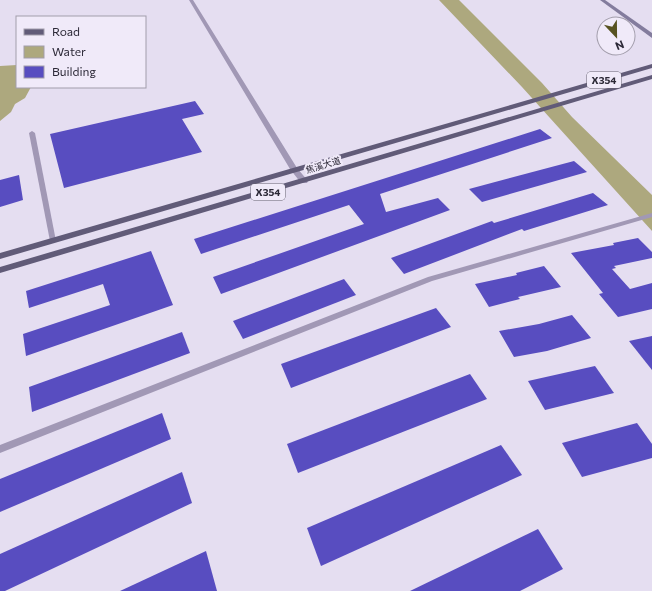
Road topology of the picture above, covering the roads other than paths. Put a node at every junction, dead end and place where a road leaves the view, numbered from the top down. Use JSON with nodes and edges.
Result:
{"nodes":[{"id":1,"x":191,"y":0,"type":"edge"},
{"id":2,"x":602,"y":0,"type":"edge"},
{"id":3,"x":652,"y":36,"type":"edge"},
{"id":4,"x":652,"y":66,"type":"edge"},
{"id":5,"x":652,"y":77,"type":"edge"},
{"id":6,"x":32,"y":133,"type":"dead end"},
{"id":7,"x":294,"y":169,"type":"junction"},
{"id":8,"x":304,"y":181,"type":"junction"},
{"id":9,"x":652,"y":215,"type":"edge"},
{"id":10,"x":53,"y":240,"type":"junction"},
{"id":11,"x":0,"y":256,"type":"edge"},
{"id":12,"x":0,"y":270,"type":"edge"},
{"id":13,"x":0,"y":449,"type":"edge"}],
"edges":[{"from":1,"to":7,"type":"street"},
{"from":2,"to":3,"type":"street"},
{"from":4,"to":7,"type":"main road","name":"焦溪大道","number":"X354"},
{"from":5,"to":8,"type":"main road","name":"焦溪大道","number":"X354"},
{"from":6,"to":10,"type":"lane"},
{"from":7,"to":8,"type":"street"},
{"from":7,"to":10,"type":"main road","name":"焦溪大道","number":"X354"},
{"from":8,"to":12,"type":"main road","name":"焦溪大道","number":"X354"},
{"from":9,"to":13,"type":"lane"},
{"from":10,"to":11,"type":"main road","name":"焦溪大道","number":"X354"}]}
